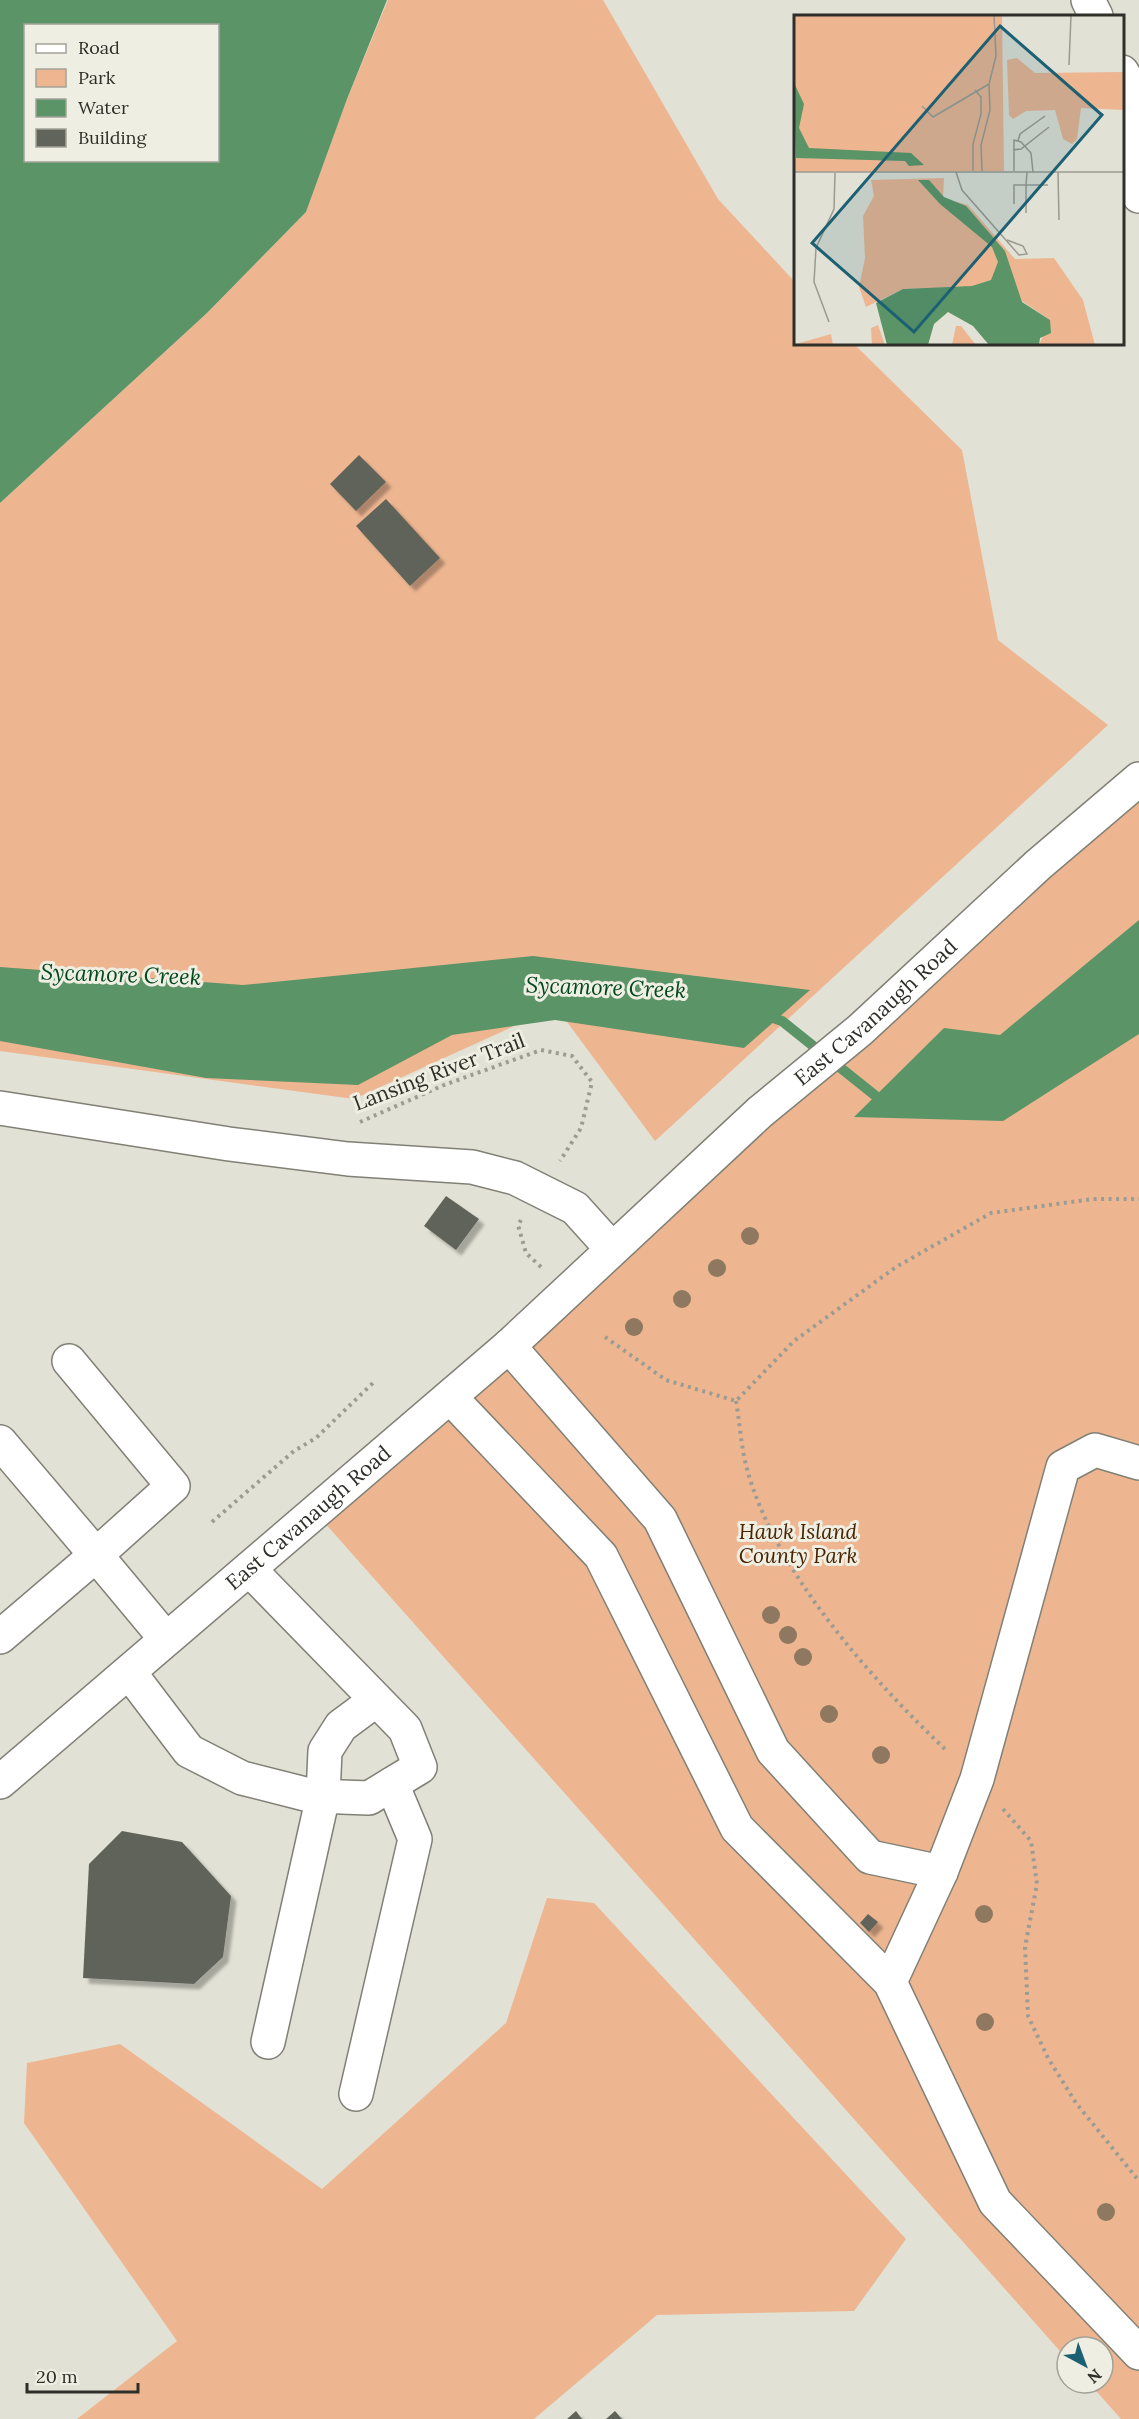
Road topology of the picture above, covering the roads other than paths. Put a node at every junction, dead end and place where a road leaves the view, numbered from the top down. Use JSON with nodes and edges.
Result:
{"nodes":[{"id":1,"x":1088,"y":0,"type":"edge"},
{"id":2,"x":1096,"y":15,"type":"edge"},
{"id":3,"x":1124,"y":75,"type":"edge"},
{"id":4,"x":1139,"y":196,"type":"edge"},
{"id":5,"x":1139,"y":779,"type":"edge"},
{"id":6,"x":0,"y":1108,"type":"edge"},
{"id":7,"x":612,"y":1249,"type":"junction"},
{"id":8,"x":509,"y":1346,"type":"junction"},
{"id":9,"x":69,"y":1361,"type":"dead end"},
{"id":10,"x":450,"y":1397,"type":"junction"},
{"id":11,"x":0,"y":1442,"type":"edge"},
{"id":12,"x":1139,"y":1463,"type":"edge"},
{"id":13,"x":96,"y":1555,"type":"junction"},
{"id":14,"x":249,"y":1569,"type":"junction"},
{"id":15,"x":0,"y":1637,"type":"edge"},
{"id":16,"x":166,"y":1639,"type":"junction"},
{"id":17,"x":129,"y":1672,"type":"junction"},
{"id":18,"x":376,"y":1700,"type":"junction"},
{"id":19,"x":0,"y":1782,"type":"edge"},
{"id":20,"x":392,"y":1784,"type":"junction"},
{"id":21,"x":323,"y":1796,"type":"junction"},
{"id":22,"x":941,"y":1872,"type":"junction"},
{"id":23,"x":890,"y":1982,"type":"junction"},
{"id":24,"x":268,"y":2042,"type":"dead end"},
{"id":25,"x":356,"y":2094,"type":"dead end"},
{"id":26,"x":1139,"y":2353,"type":"edge"}],
"edges":[{"from":1,"to":2,"type":"street"},
{"from":3,"to":4,"type":"street"},
{"from":5,"to":7,"type":"street","name":"East Cavanaugh Road"},
{"from":6,"to":7,"type":"street"},
{"from":7,"to":8,"type":"street","name":"East Cavanaugh Road"},
{"from":8,"to":10,"type":"street","name":"East Cavanaugh Road"},
{"from":8,"to":22,"type":"street"},
{"from":9,"to":13,"type":"street"},
{"from":10,"to":14,"type":"street","name":"East Cavanaugh Road"},
{"from":10,"to":23,"type":"street"},
{"from":11,"to":13,"type":"street"},
{"from":12,"to":22,"type":"street"},
{"from":13,"to":15,"type":"street"},
{"from":13,"to":16,"type":"street"},
{"from":14,"to":16,"type":"street","name":"East Cavanaugh Road"},
{"from":14,"to":18,"type":"street"},
{"from":16,"to":17,"type":"street","name":"East Cavanaugh Road"},
{"from":17,"to":19,"type":"street","name":"East Cavanaugh Road"},
{"from":17,"to":21,"type":"street"},
{"from":18,"to":20,"type":"street"},
{"from":18,"to":21,"type":"street"},
{"from":20,"to":21,"type":"street"},
{"from":20,"to":25,"type":"street"},
{"from":21,"to":24,"type":"street"},
{"from":22,"to":23,"type":"street"},
{"from":23,"to":26,"type":"street"}]}
